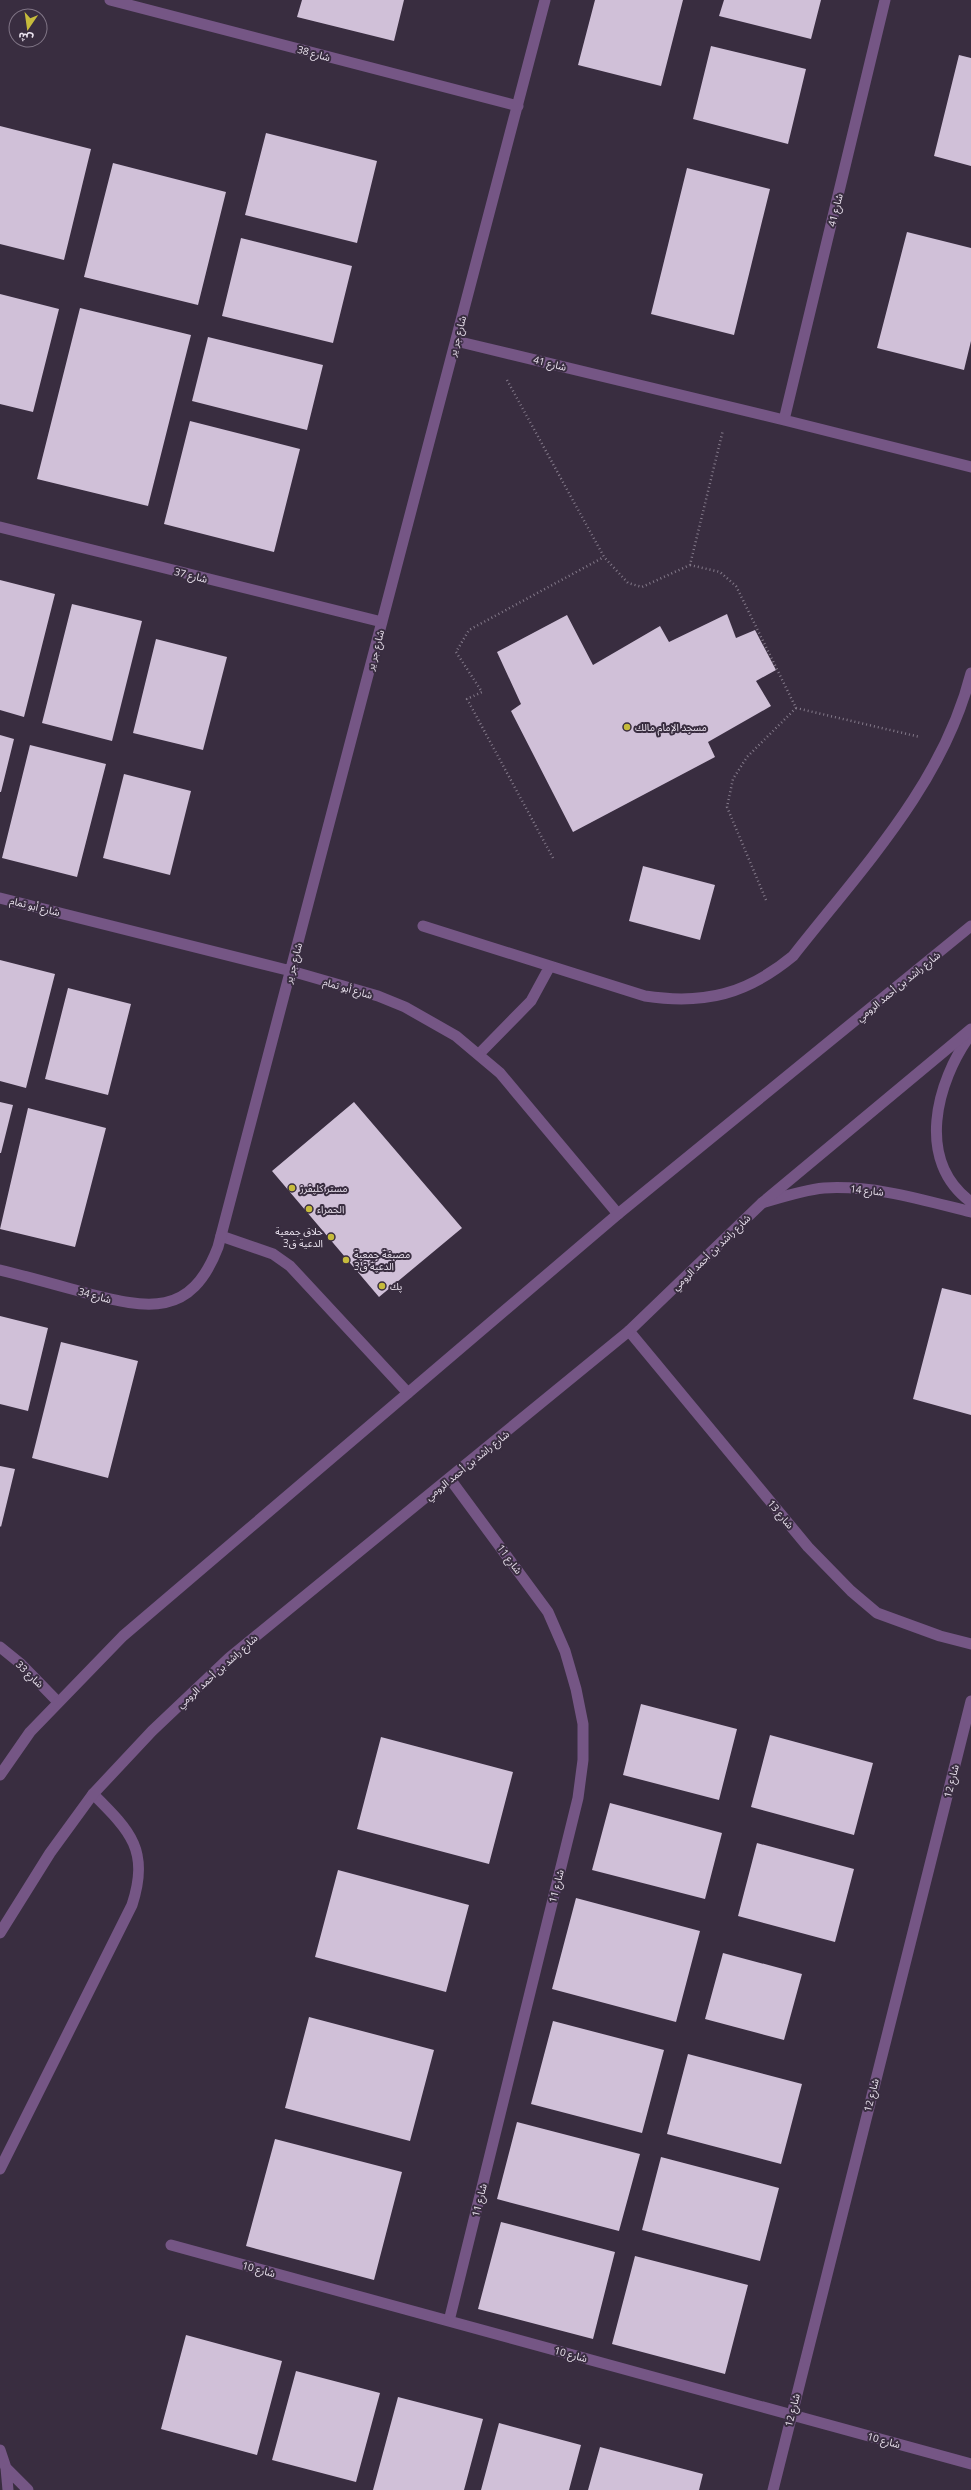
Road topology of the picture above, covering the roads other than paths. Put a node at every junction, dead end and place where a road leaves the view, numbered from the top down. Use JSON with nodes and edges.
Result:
{"nodes":[{"id":1,"x":110,"y":0,"type":"edge"},
{"id":2,"x":546,"y":0,"type":"edge"},
{"id":3,"x":885,"y":0,"type":"edge"},
{"id":4,"x":518,"y":106,"type":"junction"},
{"id":5,"x":456,"y":341,"type":"junction"},
{"id":6,"x":784,"y":420,"type":"junction"},
{"id":7,"x":971,"y":467,"type":"edge"},
{"id":8,"x":0,"y":527,"type":"edge"},
{"id":9,"x":382,"y":622,"type":"junction"},
{"id":10,"x":971,"y":673,"type":"edge"},
{"id":11,"x":0,"y":898,"type":"edge"},
{"id":12,"x":423,"y":926,"type":"dead end"},
{"id":13,"x":971,"y":926,"type":"edge"},
{"id":14,"x":550,"y":966,"type":"junction"},
{"id":15,"x":291,"y":971,"type":"junction"},
{"id":16,"x":971,"y":1029,"type":"edge"},
{"id":17,"x":971,"y":1034,"type":"edge"},
{"id":18,"x":479,"y":1054,"type":"junction"},
{"id":19,"x":971,"y":1202,"type":"edge"},
{"id":20,"x":762,"y":1203,"type":"junction"},
{"id":21,"x":971,"y":1212,"type":"edge"},
{"id":22,"x":618,"y":1214,"type":"junction"},
{"id":23,"x":221,"y":1236,"type":"junction"},
{"id":24,"x":0,"y":1270,"type":"edge"},
{"id":25,"x":189,"y":1292,"type":"joint"},
{"id":26,"x":629,"y":1330,"type":"junction"},
{"id":27,"x":408,"y":1393,"type":"junction"},
{"id":28,"x":450,"y":1479,"type":"junction"},
{"id":29,"x":971,"y":1644,"type":"edge"},
{"id":30,"x":0,"y":1647,"type":"edge"},
{"id":31,"x":971,"y":1701,"type":"edge"},
{"id":32,"x":58,"y":1702,"type":"junction"},
{"id":33,"x":0,"y":1775,"type":"edge"},
{"id":34,"x":93,"y":1794,"type":"junction"},
{"id":35,"x":0,"y":1933,"type":"edge"},
{"id":36,"x":0,"y":2169,"type":"edge"},
{"id":37,"x":171,"y":2245,"type":"dead end"},
{"id":38,"x":449,"y":2321,"type":"junction"},
{"id":39,"x":791,"y":2415,"type":"junction"},
{"id":40,"x":0,"y":2450,"type":"edge"},
{"id":41,"x":971,"y":2464,"type":"edge"},
{"id":42,"x":6,"y":2468,"type":"junction"},
{"id":43,"x":8,"y":2490,"type":"edge"},
{"id":44,"x":28,"y":2490,"type":"edge"},
{"id":45,"x":773,"y":2490,"type":"edge"}],
"edges":[{"from":1,"to":4,"type":"street","name":"شارع 38"},
{"from":2,"to":4,"type":"street","name":"شارع جر ير"},
{"from":3,"to":6,"type":"street","name":"شارع 41"},
{"from":4,"to":5,"type":"street","name":"شارع جر ير"},
{"from":5,"to":6,"type":"street","name":"شارع 41"},
{"from":5,"to":9,"type":"street","name":"شارع جر ير"},
{"from":6,"to":7,"type":"street","name":"شارع 41"},
{"from":8,"to":9,"type":"street","name":"شارع 37"},
{"from":9,"to":15,"type":"street","name":"شارع جر ير"},
{"from":10,"to":14,"type":"street"},
{"from":11,"to":15,"type":"street","name":"شارع أبو تمام"},
{"from":12,"to":14,"type":"street"},
{"from":13,"to":22,"type":"street","name":"شارع راشد بن أحمد الرومي"},
{"from":14,"to":18,"type":"street"},
{"from":15,"to":18,"type":"street","name":"شارع أبو تمام"},
{"from":15,"to":23,"type":"street","name":"شارع جر ير"},
{"from":16,"to":20,"type":"street","name":"شارع راشد بن أحمد الرومي"},
{"from":17,"to":19,"type":"street"},
{"from":18,"to":22,"type":"street","name":"شارع أبو تمام"},
{"from":20,"to":21,"type":"street","name":"شارع 14"},
{"from":20,"to":26,"type":"street","name":"شارع راشد بن أحمد الرومي"},
{"from":22,"to":27,"type":"street","name":"شارع راشد بن أحمد الرومي"},
{"from":23,"to":25,"type":"street","name":"شارع جر ير"},
{"from":23,"to":27,"type":"street"},
{"from":24,"to":25,"type":"street","name":"شارع 34"},
{"from":26,"to":28,"type":"street","name":"شارع راشد بن أحمد الرومي"},
{"from":26,"to":29,"type":"street","name":"شارع 13"},
{"from":27,"to":32,"type":"street","name":"شارع راشد بن أحمد الرومي"},
{"from":28,"to":34,"type":"street","name":"شارع راشد بن أحمد الرومي"},
{"from":28,"to":38,"type":"street","name":"شارع 11"},
{"from":30,"to":32,"type":"street","name":"شارع 33"},
{"from":31,"to":39,"type":"street","name":"شارع 12"},
{"from":32,"to":33,"type":"street","name":"شارع راشد بن أحمد الرومي"},
{"from":34,"to":35,"type":"street","name":"شارع راشد بن أحمد الرومي"},
{"from":34,"to":36,"type":"street"},
{"from":37,"to":38,"type":"street","name":"شارع 10"},
{"from":38,"to":39,"type":"street","name":"شارع 10"},
{"from":39,"to":41,"type":"street","name":"شارع 10"},
{"from":39,"to":45,"type":"street","name":"شارع 12"},
{"from":40,"to":42,"type":"street"},
{"from":42,"to":43,"type":"street"},
{"from":42,"to":44,"type":"street"}]}
